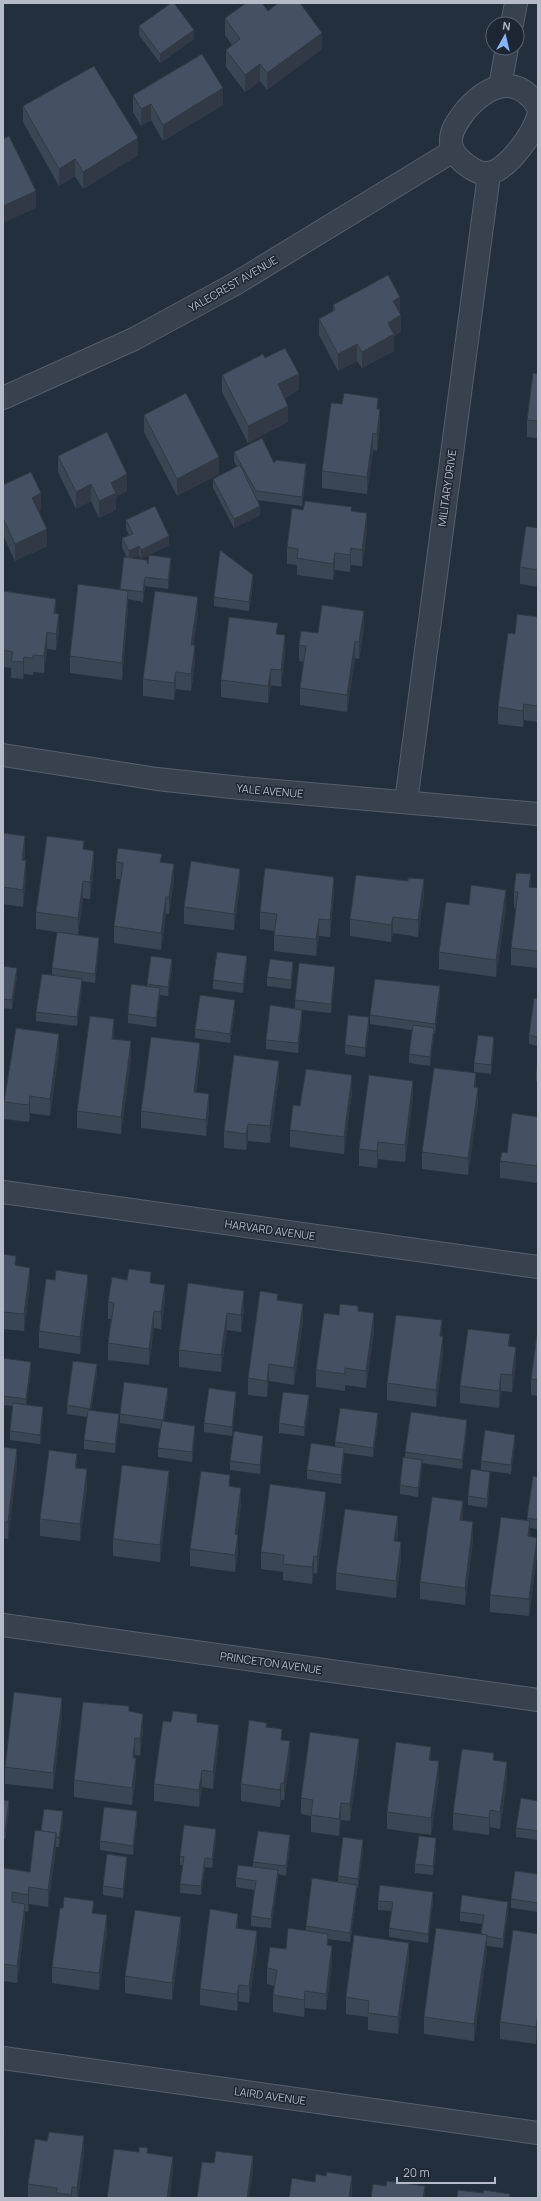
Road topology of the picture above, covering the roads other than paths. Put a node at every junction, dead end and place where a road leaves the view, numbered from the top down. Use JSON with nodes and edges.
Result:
{"nodes":[{"id":1,"x":516,"y":3,"type":"edge"},
{"id":2,"x":514,"y":16,"type":"edge"},
{"id":3,"x":506,"y":56,"type":"edge"},
{"id":4,"x":500,"y":86,"type":"junction"},
{"id":5,"x":537,"y":106,"type":"edge"},
{"id":6,"x":453,"y":151,"type":"junction"},
{"id":7,"x":489,"y":174,"type":"junction"},
{"id":8,"x":3,"y":398,"type":"edge"},
{"id":9,"x":3,"y":755,"type":"edge"},
{"id":10,"x":406,"y":802,"type":"junction"},
{"id":11,"x":538,"y":814,"type":"edge"},
{"id":12,"x":3,"y":1192,"type":"edge"},
{"id":13,"x":538,"y":1267,"type":"edge"},
{"id":14,"x":3,"y":1625,"type":"edge"},
{"id":15,"x":538,"y":1700,"type":"edge"},
{"id":16,"x":3,"y":2058,"type":"edge"},
{"id":17,"x":538,"y":2133,"type":"edge"}],
"edges":[{"from":1,"to":2,"type":"street"},
{"from":3,"to":4,"type":"street"},
{"from":4,"to":5,"type":"street"},
{"from":4,"to":6,"type":"street"},
{"from":5,"to":7,"type":"street"},
{"from":6,"to":7,"type":"street"},
{"from":6,"to":8,"type":"street","name":"YALECREST AVENUE"},
{"from":7,"to":10,"type":"street","name":"MILITARY DRIVE"},
{"from":9,"to":10,"type":"street","name":"YALE AVENUE"},
{"from":10,"to":11,"type":"street","name":"YALE AVENUE"},
{"from":12,"to":13,"type":"street","name":"HARVARD AVENUE"},
{"from":14,"to":15,"type":"street","name":"PRINCETON AVENUE"},
{"from":16,"to":17,"type":"street","name":"LAIRD AVENUE"}]}
